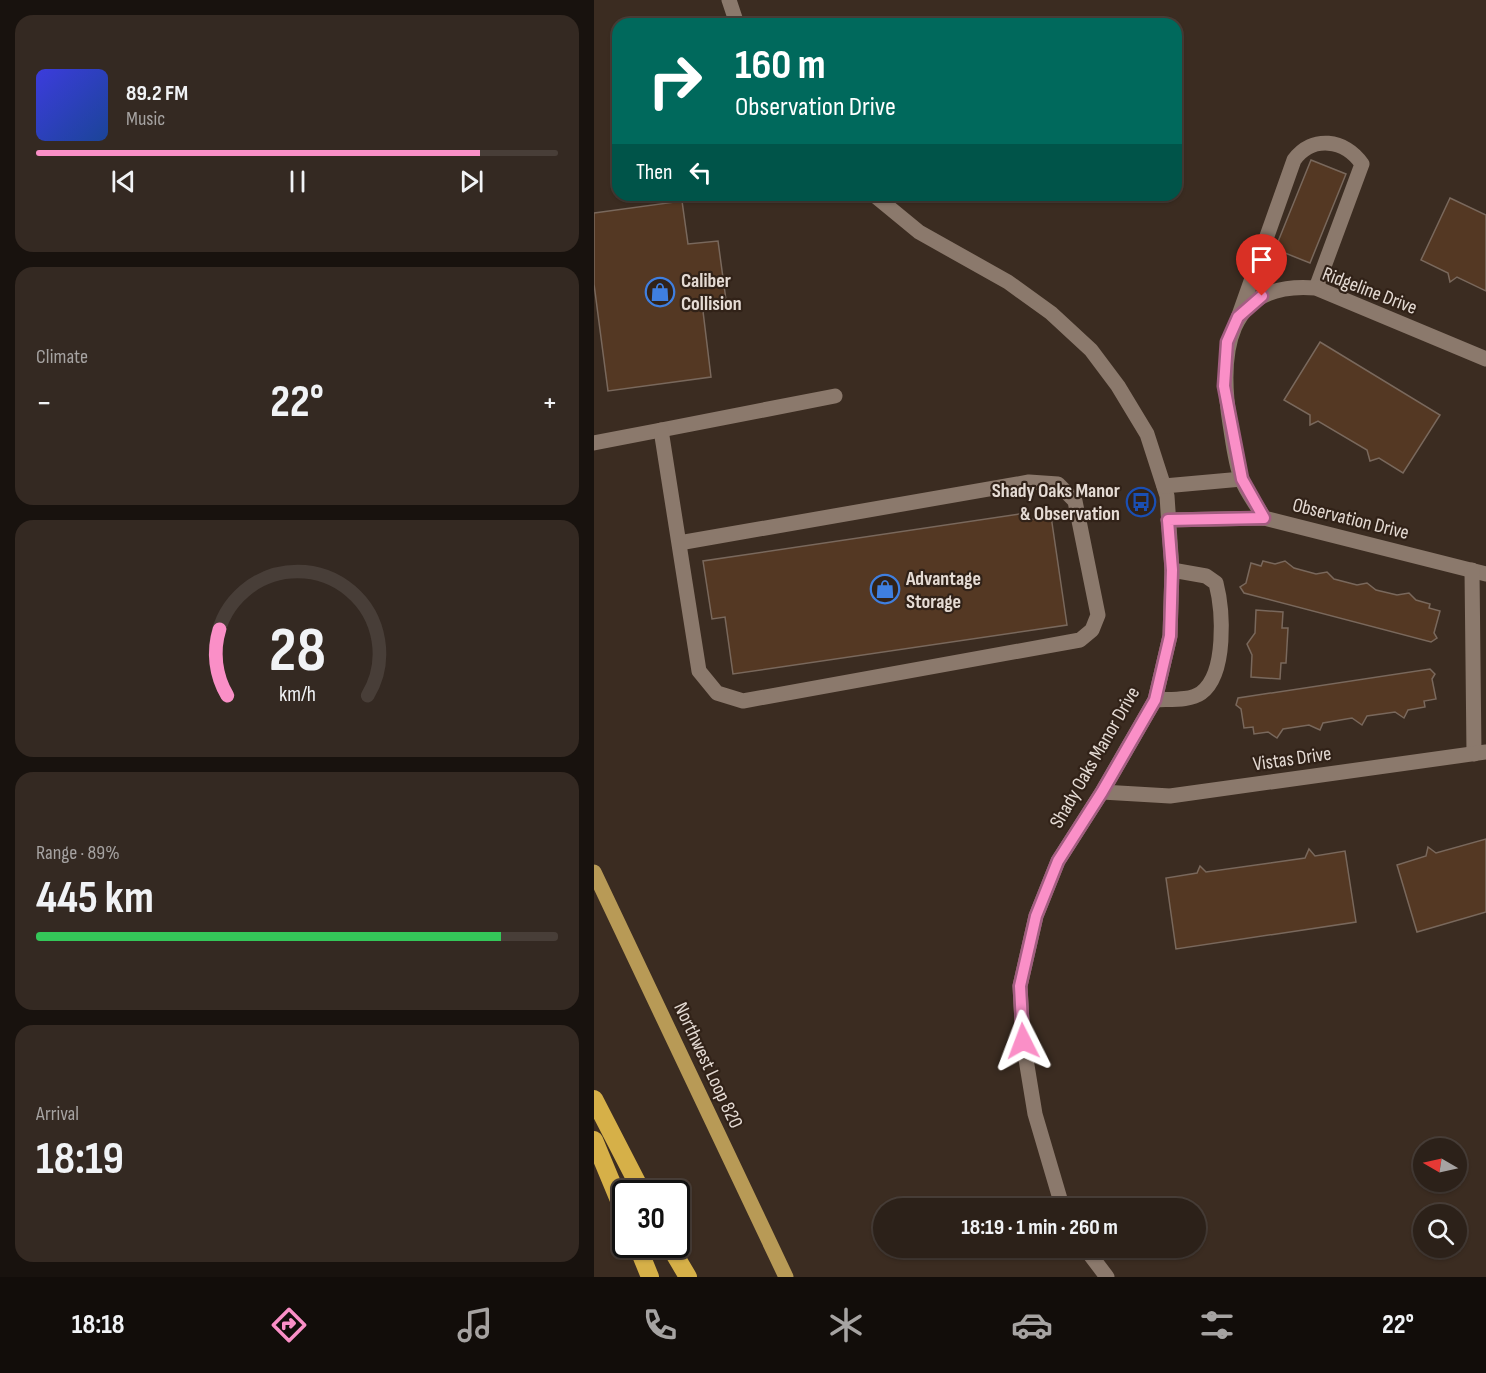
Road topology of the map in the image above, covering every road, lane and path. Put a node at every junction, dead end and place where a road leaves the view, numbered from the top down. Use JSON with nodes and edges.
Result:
{"nodes":[{"id":1,"x":729,"y":0,"type":"edge"},
{"id":2,"x":735,"y":18,"type":"edge"},
{"id":3,"x":881,"y":201,"type":"edge"},
{"id":4,"x":1316,"y":288,"type":"junction"},
{"id":5,"x":1238,"y":317,"type":"junction"},
{"id":6,"x":1486,"y":359,"type":"edge"},
{"id":7,"x":835,"y":396,"type":"dead end"},
{"id":8,"x":661,"y":430,"type":"junction"},
{"id":9,"x":594,"y":443,"type":"edge"},
{"id":10,"x":1242,"y":479,"type":"junction"},
{"id":11,"x":1164,"y":486,"type":"junction"},
{"id":12,"x":1264,"y":518,"type":"junction"},
{"id":13,"x":1168,"y":520,"type":"junction"},
{"id":14,"x":679,"y":543,"type":"junction"},
{"id":15,"x":1172,"y":570,"type":"junction"},
{"id":16,"x":1479,"y":572,"type":"edge"},
{"id":17,"x":1155,"y":700,"type":"junction"},
{"id":18,"x":1480,"y":753,"type":"edge"},
{"id":19,"x":1102,"y":792,"type":"junction"},
{"id":20,"x":594,"y":872,"type":"edge"},
{"id":21,"x":594,"y":1099,"type":"edge"},
{"id":22,"x":594,"y":1140,"type":"edge"},
{"id":23,"x":636,"y":1180,"type":"edge"},
{"id":24,"x":612,"y":1183,"type":"edge"},
{"id":25,"x":1060,"y":1198,"type":"edge"},
{"id":26,"x":642,"y":1258,"type":"edge"},
{"id":27,"x":677,"y":1258,"type":"edge"},
{"id":28,"x":1093,"y":1258,"type":"edge"},
{"id":29,"x":650,"y":1277,"type":"edge"},
{"id":30,"x":688,"y":1277,"type":"edge"},
{"id":31,"x":786,"y":1277,"type":"edge"},
{"id":32,"x":1107,"y":1277,"type":"edge"}],
"edges":[{"from":1,"to":2,"type":"street"},
{"from":3,"to":11,"type":"street","name":"Shady Oaks Manor Drive"},
{"from":4,"to":5,"type":"street","name":"Ridgeline Drive"},
{"from":4,"to":5,"type":"street"},
{"from":4,"to":6,"type":"street","name":"Ridgeline Drive"},
{"from":5,"to":10,"type":"street","name":"Ridgeline Drive"},
{"from":7,"to":8,"type":"street"},
{"from":8,"to":9,"type":"street"},
{"from":8,"to":14,"type":"street"},
{"from":10,"to":11,"type":"street"},
{"from":10,"to":12,"type":"street","name":"Ridgeline Drive"},
{"from":11,"to":13,"type":"street","name":"Shady Oaks Manor Drive"},
{"from":12,"to":13,"type":"street","name":"Observation Drive"},
{"from":12,"to":16,"type":"street","name":"Observation Drive"},
{"from":13,"to":15,"type":"street","name":"Shady Oaks Manor Drive"},
{"from":14,"to":14,"type":"street"},
{"from":15,"to":17,"type":"street","name":"Shady Oaks Manor Drive"},
{"from":15,"to":17,"type":"street"},
{"from":16,"to":18,"type":"street"},
{"from":17,"to":19,"type":"street","name":"Shady Oaks Manor Drive"},
{"from":18,"to":19,"type":"street","name":"Vistas Drive"},
{"from":19,"to":25,"type":"street","name":"Shady Oaks Manor Drive"},
{"from":20,"to":31,"type":"main road","name":"Northwest Loop 820"},
{"from":21,"to":23,"type":"highway"},
{"from":22,"to":24,"type":"highway"},
{"from":26,"to":29,"type":"highway"},
{"from":27,"to":30,"type":"highway"},
{"from":28,"to":32,"type":"street"}]}
